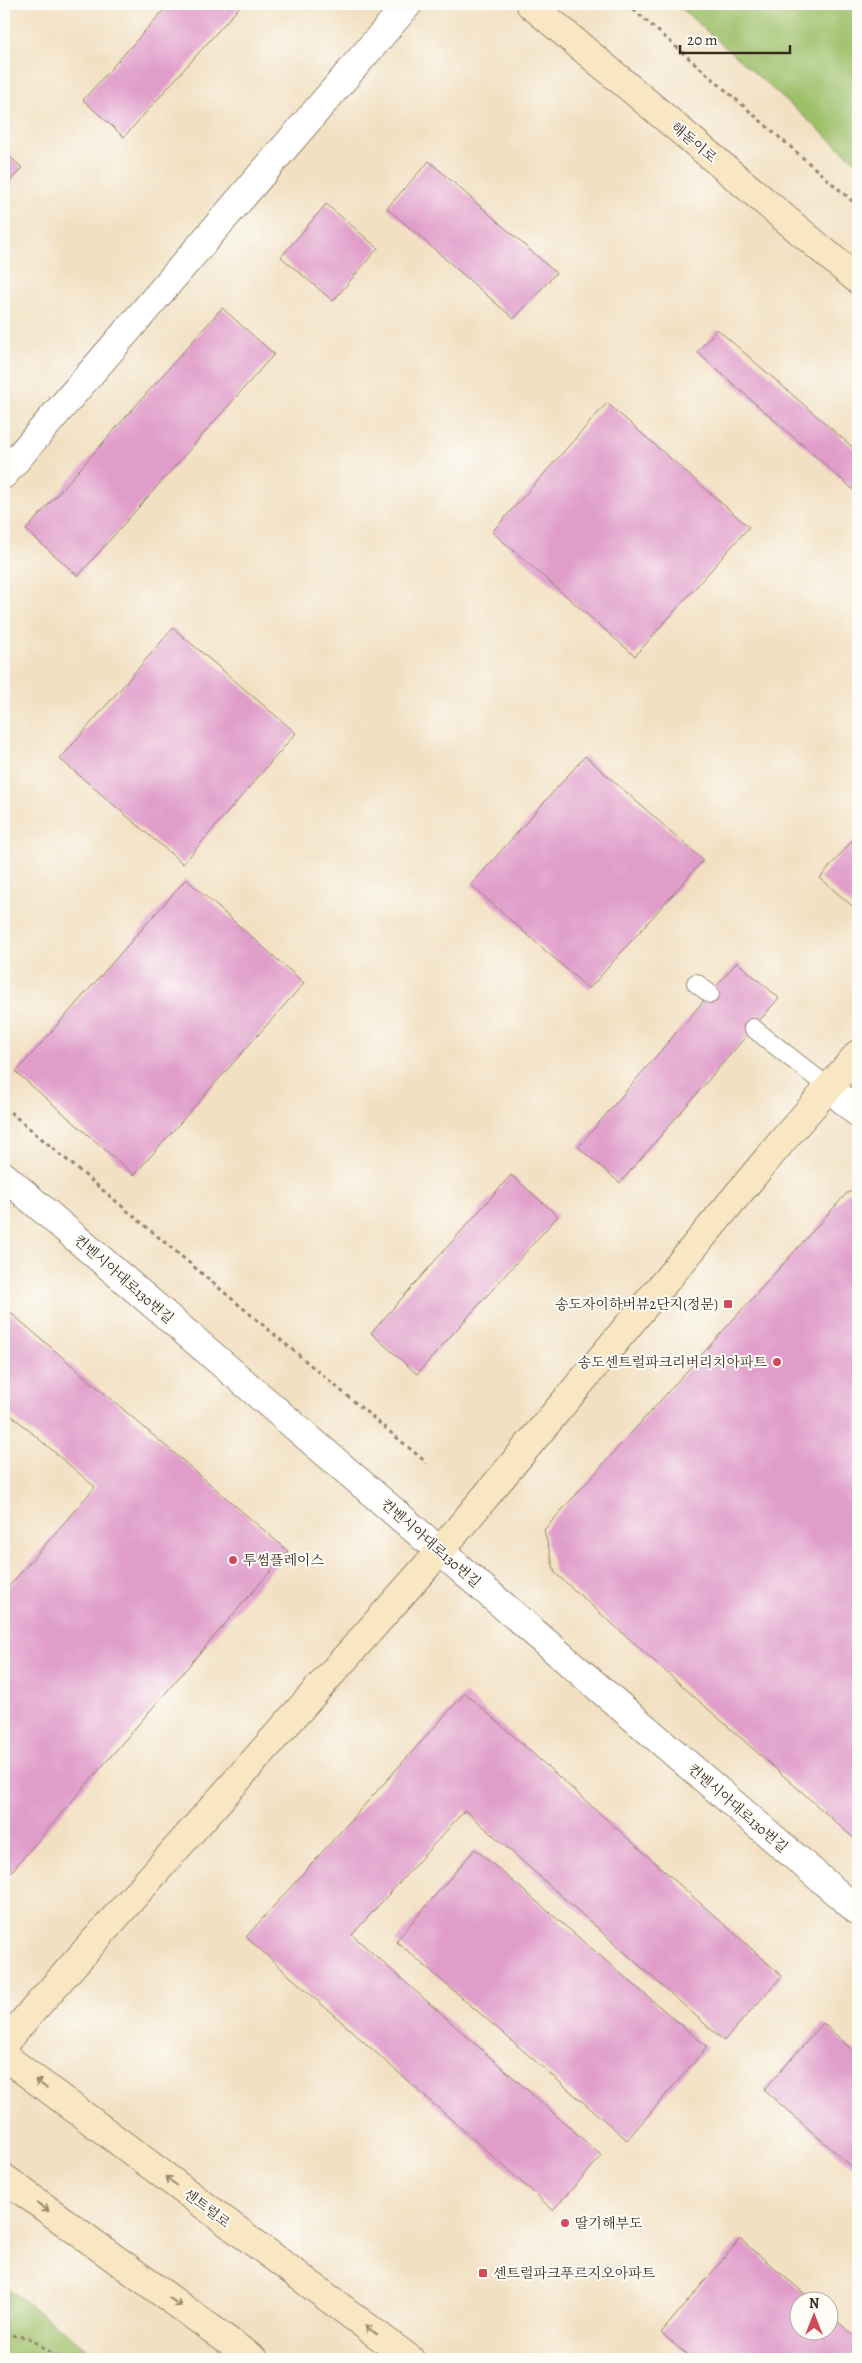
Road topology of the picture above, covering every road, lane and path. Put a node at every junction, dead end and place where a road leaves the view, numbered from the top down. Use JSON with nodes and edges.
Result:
{"nodes":[{"id":1,"x":408,"y":4,"type":"edge"},
{"id":2,"x":530,"y":4,"type":"edge"},
{"id":3,"x":627,"y":4,"type":"edge"},
{"id":4,"x":858,"y":206,"type":"edge"},
{"id":5,"x":858,"y":280,"type":"edge"},
{"id":6,"x":4,"y":474,"type":"edge"},
{"id":7,"x":696,"y":982,"type":"dead end"},
{"id":8,"x":710,"y":994,"type":"dead end"},
{"id":9,"x":754,"y":1028,"type":"dead end"},
{"id":10,"x":858,"y":1054,"type":"edge"},
{"id":11,"x":828,"y":1087,"type":"junction"},
{"id":12,"x":4,"y":1107,"type":"edge"},
{"id":13,"x":858,"y":1113,"type":"edge"},
{"id":14,"x":4,"y":1176,"type":"edge"},
{"id":15,"x":427,"y":1463,"type":"dead end"},
{"id":16,"x":440,"y":1551,"type":"junction"},
{"id":17,"x":858,"y":1911,"type":"edge"},
{"id":18,"x":4,"y":2043,"type":"edge"},
{"id":19,"x":4,"y":2056,"type":"edge"},
{"id":20,"x":4,"y":2178,"type":"edge"},
{"id":21,"x":4,"y":2334,"type":"edge"},
{"id":22,"x":61,"y":2359,"type":"edge"},
{"id":23,"x":254,"y":2359,"type":"edge"},
{"id":24,"x":410,"y":2359,"type":"edge"}],
"edges":[{"from":1,"to":6,"type":"street"},
{"from":2,"to":5,"type":"street","name":"해돋이로"},
{"from":3,"to":4,"type":"path"},
{"from":7,"to":8,"type":"lane"},
{"from":9,"to":11,"type":"lane"},
{"from":10,"to":11,"type":"street"},
{"from":11,"to":13,"type":"street"},
{"from":11,"to":16,"type":"street"},
{"from":12,"to":15,"type":"path"},
{"from":14,"to":16,"type":"street","name":"컨벤시아대로130번길"},
{"from":16,"to":17,"type":"street","name":"컨벤시아대로130번길"},
{"from":16,"to":18,"type":"street"},
{"from":24,"to":19,"type":"street","name":"센트럴로","one_way":true},
{"from":20,"to":23,"type":"street","one_way":true},
{"from":21,"to":22,"type":"path"}]}
